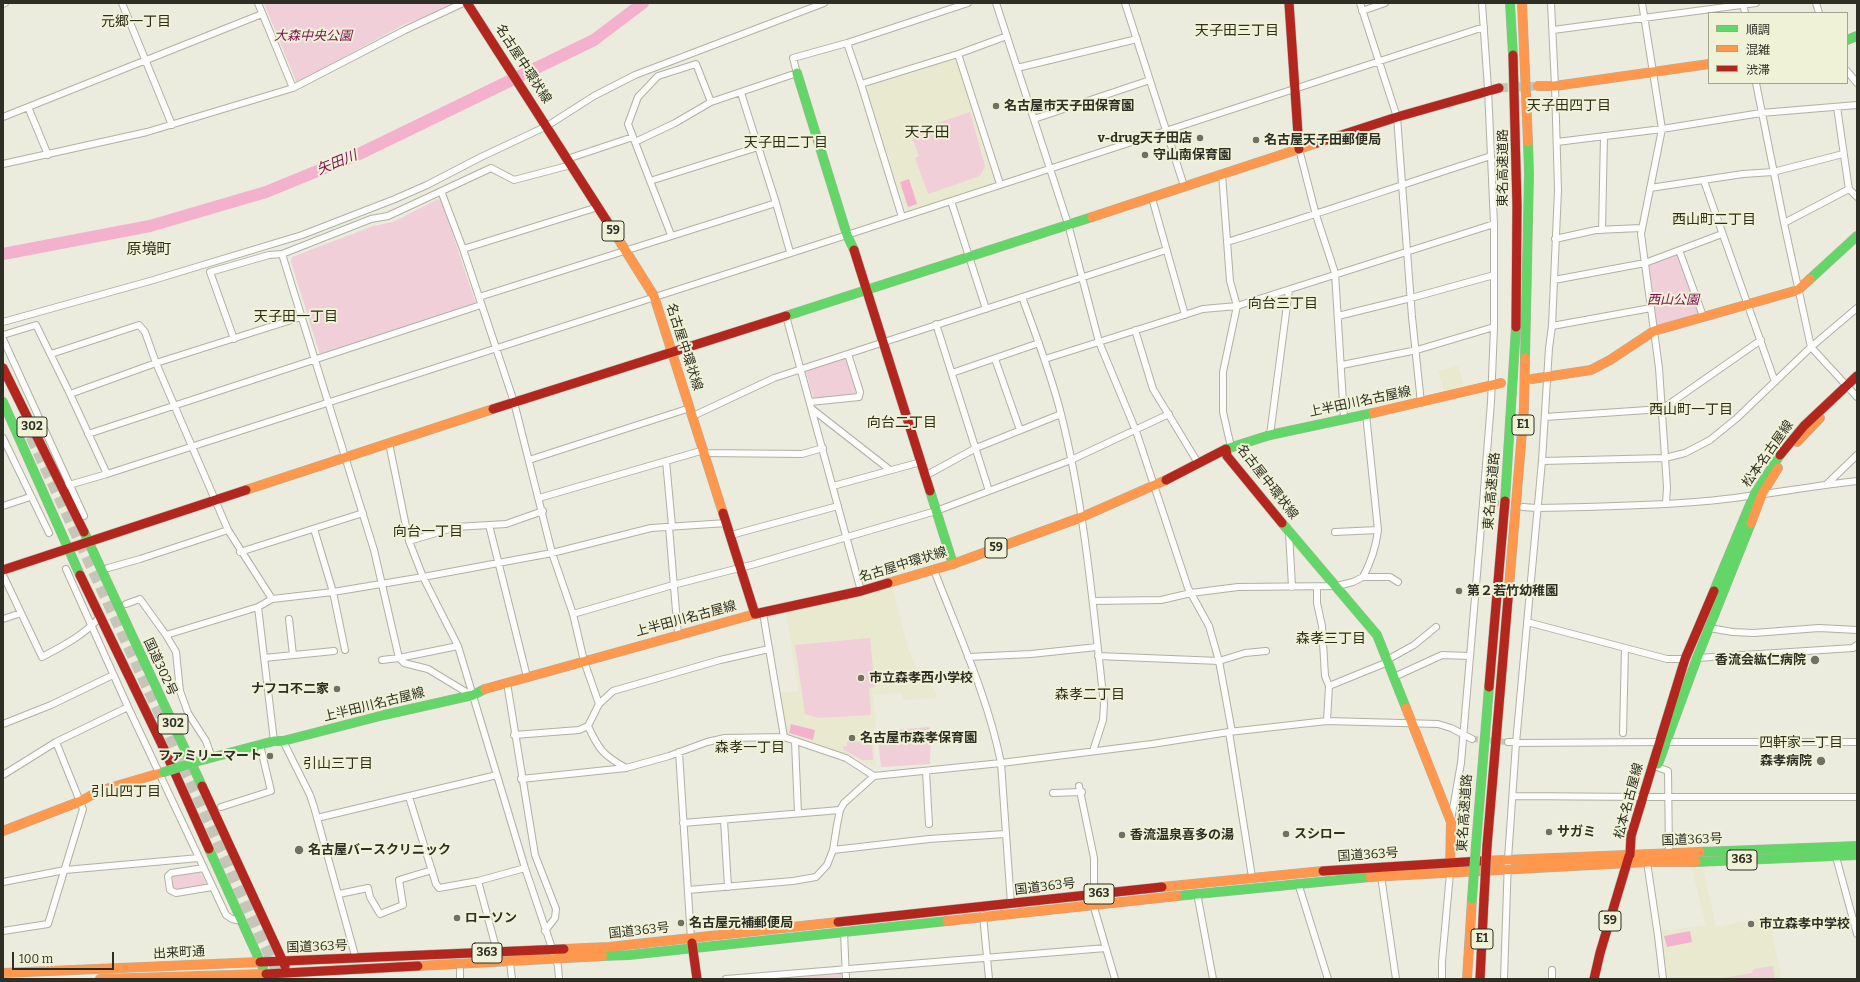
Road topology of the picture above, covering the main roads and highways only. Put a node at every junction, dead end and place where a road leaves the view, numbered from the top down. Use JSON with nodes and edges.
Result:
{"nodes":[{"id":1,"x":468,"y":3,"type":"edge"},
{"id":2,"x":1289,"y":3,"type":"edge"},
{"id":3,"x":1510,"y":3,"type":"edge"},
{"id":4,"x":1522,"y":3,"type":"edge"},
{"id":5,"x":1708,"y":64,"type":"edge"},
{"id":6,"x":797,"y":73,"type":"road end"},
{"id":7,"x":1538,"y":86,"type":"tunnel mouth"},
{"id":8,"x":1498,"y":88,"type":"tunnel mouth"},
{"id":9,"x":1299,"y":149,"type":"junction"},
{"id":10,"x":1857,"y":236,"type":"edge"},
{"id":11,"x":866,"y":289,"type":"junction"},
{"id":12,"x":673,"y":353,"type":"junction"},
{"id":13,"x":3,"y":368,"type":"edge"},
{"id":14,"x":1857,"y":376,"type":"edge"},
{"id":15,"x":1532,"y":379,"type":"dead end"},
{"id":16,"x":1857,"y":382,"type":"edge"},
{"id":17,"x":1496,"y":384,"type":"road end"},
{"id":18,"x":1848,"y":387,"type":"junction"},
{"id":19,"x":3,"y":402,"type":"edge"},
{"id":20,"x":1229,"y":448,"type":"junction"},
{"id":21,"x":1758,"y":495,"type":"junction"},
{"id":22,"x":88,"y":542,"type":"junction"},
{"id":23,"x":68,"y":548,"type":"junction"},
{"id":24,"x":953,"y":564,"type":"junction"},
{"id":25,"x":3,"y":570,"type":"edge"},
{"id":26,"x":759,"y":613,"type":"junction"},
{"id":27,"x":1663,"y":742,"type":"junction"},
{"id":28,"x":1645,"y":797,"type":"junction"},
{"id":29,"x":3,"y":831,"type":"edge"},
{"id":30,"x":1857,"y":846,"type":"edge"},
{"id":31,"x":1857,"y":855,"type":"edge"},
{"id":32,"x":1628,"y":859,"type":"junction"},
{"id":33,"x":1450,"y":863,"type":"junction"},
{"id":34,"x":1450,"y":873,"type":"junction"},
{"id":35,"x":1094,"y":899,"type":"junction"},
{"id":36,"x":691,"y":939,"type":"junction"},
{"id":37,"x":692,"y":949,"type":"junction"},
{"id":38,"x":283,"y":961,"type":"junction"},
{"id":39,"x":260,"y":962,"type":"junction"},
{"id":40,"x":3,"y":973,"type":"edge"},
{"id":41,"x":290,"y":975,"type":"edge"},
{"id":42,"x":267,"y":976,"type":"edge"},
{"id":43,"x":100,"y":979,"type":"edge"},
{"id":44,"x":133,"y":979,"type":"edge"},
{"id":45,"x":697,"y":979,"type":"edge"},
{"id":46,"x":1467,"y":979,"type":"edge"},
{"id":47,"x":1480,"y":979,"type":"edge"},
{"id":48,"x":1594,"y":979,"type":"edge"}],
"edges":[{"from":1,"to":12,"type":"main road","name":"名古屋中環状線","number":"59"},
{"from":2,"to":9,"type":"main road"},
{"from":3,"to":46,"type":"main road","name":"東名高速道路","number":"E1","bridge":true},
{"from":4,"to":47,"type":"main road","name":"東名高速道路","number":"E1","bridge":true},
{"from":5,"to":7,"type":"main road"},
{"from":6,"to":11,"type":"main road"},
{"from":8,"to":9,"type":"main road"},
{"from":9,"to":11,"type":"main road"},
{"from":10,"to":15,"type":"main road"},
{"from":11,"to":12,"type":"main road"},
{"from":11,"to":24,"type":"main road"},
{"from":12,"to":22,"type":"main road"},
{"from":12,"to":26,"type":"main road","name":"名古屋中環状線","number":"59"},
{"from":13,"to":22,"type":"main road","name":"国道302号","number":"302"},
{"from":14,"to":18,"type":"main road","name":"松本名古屋線"},
{"from":16,"to":18,"type":"main road","name":"松本名古屋線"},
{"from":17,"to":20,"type":"main road","name":"上半田川名古屋線"},
{"from":18,"to":21,"type":"main road","name":"松本名古屋線"},
{"from":19,"to":23,"type":"main road","number":"302"},
{"from":20,"to":24,"type":"main road","name":"名古屋中環状線","number":"59"},
{"from":20,"to":33,"type":"main road","name":"名古屋中環状線"},
{"from":21,"to":27,"type":"main road","name":"松本名古屋線"},
{"from":21,"to":27,"type":"main road","name":"松本名古屋線"},
{"from":22,"to":23,"type":"main road"},
{"from":22,"to":38,"type":"main road","name":"国道302号","number":"302"},
{"from":23,"to":25,"type":"main road"},
{"from":23,"to":39,"type":"main road","number":"302"},
{"from":24,"to":26,"type":"main road","name":"名古屋中環状線","number":"59"},
{"from":26,"to":29,"type":"main road","name":"上半田川名古屋線","bridge":true},
{"from":27,"to":28,"type":"main road","name":"松本名古屋線"},
{"from":27,"to":28,"type":"main road","name":"松本名古屋線"},
{"from":28,"to":32,"type":"main road","name":"松本名古屋線"},
{"from":30,"to":32,"type":"main road","name":"国道363号","number":"363"},
{"from":31,"to":32,"type":"main road","name":"国道363号","number":"363"},
{"from":32,"to":33,"type":"main road","name":"国道363号","number":"363"},
{"from":32,"to":34,"type":"main road","name":"国道363号","number":"363"},
{"from":32,"to":48,"type":"main road","number":"59"},
{"from":33,"to":34,"type":"main road","name":"名古屋中環状線"},
{"from":33,"to":35,"type":"main road","name":"国道363号","number":"363"},
{"from":34,"to":35,"type":"main road","name":"国道363号","number":"363"},
{"from":35,"to":36,"type":"main road","name":"国道363号","number":"363"},
{"from":35,"to":37,"type":"main road","name":"国道363号","number":"363"},
{"from":36,"to":37,"type":"main road"},
{"from":36,"to":38,"type":"main road","name":"国道363号","number":"363"},
{"from":37,"to":41,"type":"main road","name":"国道363号","number":"363"},
{"from":37,"to":45,"type":"main road"},
{"from":38,"to":39,"type":"main road","name":"国道363号","number":"363"},
{"from":38,"to":41,"type":"main road","name":"国道302号","number":"302"},
{"from":39,"to":40,"type":"main road","name":"出来町通"},
{"from":39,"to":42,"type":"main road","number":"302"},
{"from":41,"to":42,"type":"main road","name":"国道363号","number":"363"},
{"from":42,"to":44,"type":"main road","name":"出来町通"},
{"from":43,"to":44,"type":"main road","name":"出来町通"}]}
